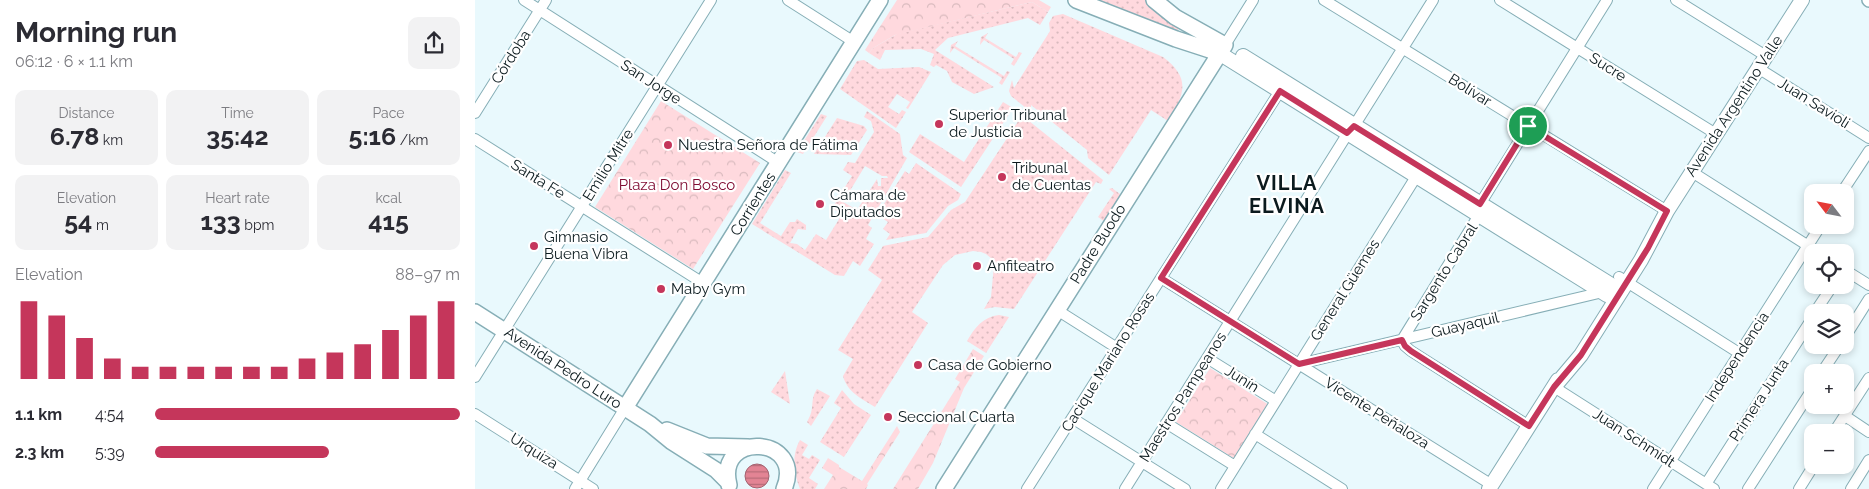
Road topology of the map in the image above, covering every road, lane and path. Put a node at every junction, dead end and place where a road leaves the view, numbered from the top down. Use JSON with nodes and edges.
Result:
{"nodes":[{"id":1,"x":524,"y":0,"type":"edge"},
{"id":2,"x":546,"y":0,"type":"edge"},
{"id":3,"x":711,"y":0,"type":"edge"},
{"id":4,"x":788,"y":0,"type":"edge"},
{"id":5,"x":881,"y":0,"type":"edge"},
{"id":6,"x":1076,"y":0,"type":"edge"},
{"id":7,"x":1154,"y":0,"type":"edge"},
{"id":8,"x":1253,"y":0,"type":"edge"},
{"id":9,"x":1324,"y":0,"type":"edge"},
{"id":10,"x":1433,"y":0,"type":"edge"},
{"id":11,"x":1501,"y":0,"type":"edge"},
{"id":12,"x":1607,"y":0,"type":"edge"},
{"id":13,"x":1676,"y":0,"type":"edge"},
{"id":14,"x":1802,"y":0,"type":"edge"},
{"id":15,"x":540,"y":10,"type":"junction"},
{"id":16,"x":854,"y":42,"type":"junction"},
{"id":17,"x":1403,"y":48,"type":"junction"},
{"id":18,"x":1577,"y":48,"type":"junction"},
{"id":19,"x":1222,"y":49,"type":"junction"},
{"id":20,"x":1762,"y":62,"type":"junction"},
{"id":21,"x":658,"y":86,"type":"junction"},
{"id":22,"x":1282,"y":87,"type":"junction"},
{"id":23,"x":475,"y":114,"type":"edge"},
{"id":24,"x":1528,"y":126,"type":"junction"},
{"id":25,"x":1351,"y":130,"type":"junction"},
{"id":26,"x":1716,"y":134,"type":"junction"},
{"id":27,"x":1869,"y":138,"type":"edge"},
{"id":28,"x":475,"y":139,"type":"edge"},
{"id":29,"x":1869,"y":151,"type":"edge"},
{"id":30,"x":779,"y":163,"type":"junction"},
{"id":31,"x":1419,"y":172,"type":"junction"},
{"id":32,"x":1692,"y":172,"type":"junction"},
{"id":33,"x":1847,"y":184,"type":"edge"},
{"id":34,"x":582,"y":206,"type":"junction"},
{"id":35,"x":1480,"y":209,"type":"junction"},
{"id":36,"x":1667,"y":211,"type":"junction"},
{"id":37,"x":1805,"y":244,"type":"edge"},
{"id":38,"x":1804,"y":252,"type":"edge"},
{"id":39,"x":1854,"y":276,"type":"edge"},
{"id":40,"x":1161,"y":278,"type":"junction"},
{"id":41,"x":703,"y":283,"type":"junction"},
{"id":42,"x":1869,"y":285,"type":"edge"},
{"id":43,"x":1614,"y":288,"type":"junction"},
{"id":44,"x":1869,"y":299,"type":"edge"},
{"id":45,"x":1057,"y":310,"type":"junction"},
{"id":46,"x":475,"y":312,"type":"edge"},
{"id":47,"x":1230,"y":321,"type":"junction"},
{"id":48,"x":1854,"y":323,"type":"edge"},
{"id":49,"x":504,"y":331,"type":"junction"},
{"id":50,"x":1804,"y":332,"type":"edge"},
{"id":51,"x":1402,"y":340,"type":"junction"},
{"id":52,"x":1117,"y":348,"type":"junction"},
{"id":53,"x":1739,"y":353,"type":"junction"},
{"id":54,"x":1207,"y":358,"type":"junction"},
{"id":55,"x":1299,"y":364,"type":"junction"},
{"id":56,"x":475,"y":377,"type":"edge"},
{"id":57,"x":1869,"y":378,"type":"edge"},
{"id":58,"x":1554,"y":387,"type":"junction"},
{"id":59,"x":1276,"y":401,"type":"junction"},
{"id":60,"x":1804,"y":402,"type":"edge"},
{"id":61,"x":625,"y":408,"type":"junction"},
{"id":62,"x":475,"y":414,"type":"edge"},
{"id":63,"x":1845,"y":416,"type":"junction"},
{"id":64,"x":1072,"y":418,"type":"junction"},
{"id":65,"x":1166,"y":423,"type":"junction"},
{"id":66,"x":650,"y":424,"type":"junction"},
{"id":67,"x":1840,"y":424,"type":"edge"},
{"id":68,"x":1529,"y":426,"type":"junction"},
{"id":69,"x":1869,"y":432,"type":"edge"},
{"id":70,"x":1255,"y":434,"type":"junction"},
{"id":71,"x":749,"y":446,"type":"junction"},
{"id":72,"x":1869,"y":460,"type":"edge"},
{"id":73,"x":1670,"y":461,"type":"junction"},
{"id":74,"x":1142,"y":462,"type":"junction"},
{"id":75,"x":1235,"y":466,"type":"junction"},
{"id":76,"x":787,"y":469,"type":"junction"},
{"id":77,"x":1808,"y":474,"type":"edge"},
{"id":78,"x":577,"y":485,"type":"edge"},
{"id":79,"x":1710,"y":486,"type":"edge"},
{"id":80,"x":729,"y":487,"type":"edge"},
{"id":81,"x":1490,"y":487,"type":"edge"},
{"id":82,"x":593,"y":489,"type":"edge"},
{"id":83,"x":784,"y":489,"type":"edge"},
{"id":84,"x":794,"y":489,"type":"edge"},
{"id":85,"x":944,"y":489,"type":"edge"},
{"id":86,"x":1027,"y":489,"type":"edge"},
{"id":87,"x":1125,"y":489,"type":"edge"},
{"id":88,"x":1185,"y":489,"type":"edge"},
{"id":89,"x":1221,"y":489,"type":"edge"},
{"id":90,"x":1342,"y":489,"type":"edge"},
{"id":91,"x":1653,"y":489,"type":"edge"},
{"id":92,"x":1748,"y":489,"type":"edge"},
{"id":93,"x":1799,"y":489,"type":"edge"},
{"id":94,"x":1851,"y":489,"type":"edge"}],
"edges":[{"from":1,"to":15,"type":"street","name":"San Jorge"},
{"from":2,"to":15,"type":"street","name":"Córdoba"},
{"from":3,"to":21,"type":"street","name":"Emilio Mitre"},
{"from":4,"to":16,"type":"street"},
{"from":5,"to":16,"type":"main road","name":"Corrientes"},
{"from":6,"to":19,"type":"main road"},
{"from":7,"to":19,"type":"main road"},
{"from":8,"to":19,"type":"street","name":"Padre Buodo"},
{"from":9,"to":17,"type":"street","name":"Bolívar"},
{"from":10,"to":17,"type":"street","name":"Maestros Pampeanos"},
{"from":11,"to":18,"type":"street","name":"Sucre"},
{"from":12,"to":18,"type":"street","name":"Sargento Cabral"},
{"from":13,"to":20,"type":"street","name":"Juan Savioli"},
{"from":14,"to":20,"type":"main road","name":"Avenida Argentino Valle"},
{"from":15,"to":21,"type":"street","name":"San Jorge"},
{"from":15,"to":23,"type":"street","name":"Córdoba"},
{"from":16,"to":30,"type":"main road","name":"Corrientes"},
{"from":17,"to":24,"type":"street","name":"Bolívar"},
{"from":17,"to":25,"type":"street","name":"Maestros Pampeanos"},
{"from":18,"to":24,"type":"street","name":"Sargento Cabral"},
{"from":18,"to":26,"type":"street","name":"Sucre"},
{"from":19,"to":22,"type":"main road"},
{"from":19,"to":45,"type":"main road","name":"Padre Buodo"},
{"from":20,"to":26,"type":"main road","name":"Avenida Argentino Valle"},
{"from":20,"to":27,"type":"street","name":"Juan Savioli"},
{"from":21,"to":30,"type":"street","name":"San Jorge"},
{"from":21,"to":34,"type":"street","name":"Emilio Mitre"},
{"from":22,"to":25,"type":"main road"},
{"from":22,"to":40,"type":"street","name":"Cacique Mariano Rosas"},
{"from":24,"to":35,"type":"street","name":"Sargento Cabral"},
{"from":24,"to":36,"type":"street","name":"Bolívar"},
{"from":25,"to":31,"type":"main road"},
{"from":25,"to":47,"type":"street","name":"Maestros Pampeanos"},
{"from":26,"to":32,"type":"main road","name":"Avenida Argentino Valle"},
{"from":28,"to":34,"type":"street","name":"Santa Fe"},
{"from":29,"to":33,"type":"street"},
{"from":30,"to":41,"type":"main road","name":"Corrientes"},
{"from":31,"to":35,"type":"main road"},
{"from":31,"to":55,"type":"street","name":"General Güemes"},
{"from":32,"to":36,"type":"main road","name":"Avenida Argentino Valle"},
{"from":32,"to":37,"type":"street"},
{"from":34,"to":41,"type":"street","name":"Santa Fe"},
{"from":34,"to":49,"type":"street","name":"Emilio Mitre"},
{"from":35,"to":43,"type":"main road"},
{"from":35,"to":51,"type":"street","name":"Sargento Cabral"},
{"from":36,"to":43,"type":"main road","name":"Avenida Argentino Valle"},
{"from":38,"to":53,"type":"street","name":"Independencia"},
{"from":39,"to":42,"type":"street"},
{"from":40,"to":47,"type":"street","name":"Vicente Peñaloza"},
{"from":40,"to":52,"type":"street","name":"Cacique Mariano Rosas"},
{"from":41,"to":61,"type":"main road","name":"Corrientes"},
{"from":43,"to":51,"type":"street","name":"Guayaquil"},
{"from":43,"to":53,"type":"street"},
{"from":43,"to":58,"type":"main road","name":"Avenida Argentino Valle"},
{"from":44,"to":48,"type":"street"},
{"from":45,"to":52,"type":"street"},
{"from":45,"to":85,"type":"main road","name":"Padre Buodo"},
{"from":46,"to":49,"type":"main road","name":"Avenida Pedro Luro"},
{"from":47,"to":54,"type":"street","name":"Maestros Pampeanos"},
{"from":47,"to":55,"type":"street","name":"Vicente Peñaloza"},
{"from":49,"to":56,"type":"street","name":"Emilio Mitre"},
{"from":49,"to":61,"type":"main road","name":"Avenida Pedro Luro"},
{"from":50,"to":79,"type":"street","name":"Primera Junta"},
{"from":51,"to":55,"type":"street","name":"Guayaquil"},
{"from":51,"to":68,"type":"street"},
{"from":52,"to":64,"type":"street","name":"Cacique Mariano Rosas"},
{"from":53,"to":73,"type":"street","name":"Independencia"},
{"from":54,"to":59,"type":"street","name":"Junín"},
{"from":54,"to":65,"type":"street","name":"Maestros Pampeanos"},
{"from":55,"to":59,"type":"street","name":"General Güemes"},
{"from":55,"to":81,"type":"street","name":"Vicente Peñaloza"},
{"from":57,"to":63,"type":"street"},
{"from":58,"to":68,"type":"main road","name":"Avenida Argentino Valle"},
{"from":58,"to":73,"type":"street","name":"Juan Schmidt"},
{"from":59,"to":70,"type":"street","name":"General Güemes"},
{"from":60,"to":92,"type":"street"},
{"from":61,"to":66,"type":"main road","name":"Avenida Pedro Luro"},
{"from":61,"to":78,"type":"street"},
{"from":62,"to":78,"type":"street","name":"Urquiza"},
{"from":63,"to":67,"type":"street"},
{"from":63,"to":69,"type":"street"},
{"from":64,"to":74,"type":"street"},
{"from":64,"to":86,"type":"street","name":"Cacique Mariano Rosas"},
{"from":65,"to":74,"type":"street","name":"Maestros Pampeanos"},
{"from":65,"to":75,"type":"street"},
{"from":66,"to":71,"type":"main road","name":"Avenida Pedro Luro"},
{"from":66,"to":80,"type":"main road","name":"Avenida Pedro Luro"},
{"from":68,"to":81,"type":"main road","name":"Avenida Argentino Valle"},
{"from":70,"to":75,"type":"street","name":"General Güemes"},
{"from":70,"to":90,"type":"street"},
{"from":71,"to":76,"type":"main road","name":"Avenida Pedro Luro"},
{"from":71,"to":80,"type":"main road"},
{"from":72,"to":94,"type":"street"},
{"from":73,"to":79,"type":"street","name":"Juan Schmidt"},
{"from":73,"to":91,"type":"street","name":"Independencia"},
{"from":74,"to":87,"type":"street","name":"Maestros Pampeanos"},
{"from":74,"to":88,"type":"street"},
{"from":75,"to":89,"type":"street","name":"General Güemes"},
{"from":76,"to":83,"type":"main road"},
{"from":76,"to":84,"type":"main road"},
{"from":77,"to":93,"type":"street"},
{"from":78,"to":82,"type":"street","name":"Urquiza"}]}
